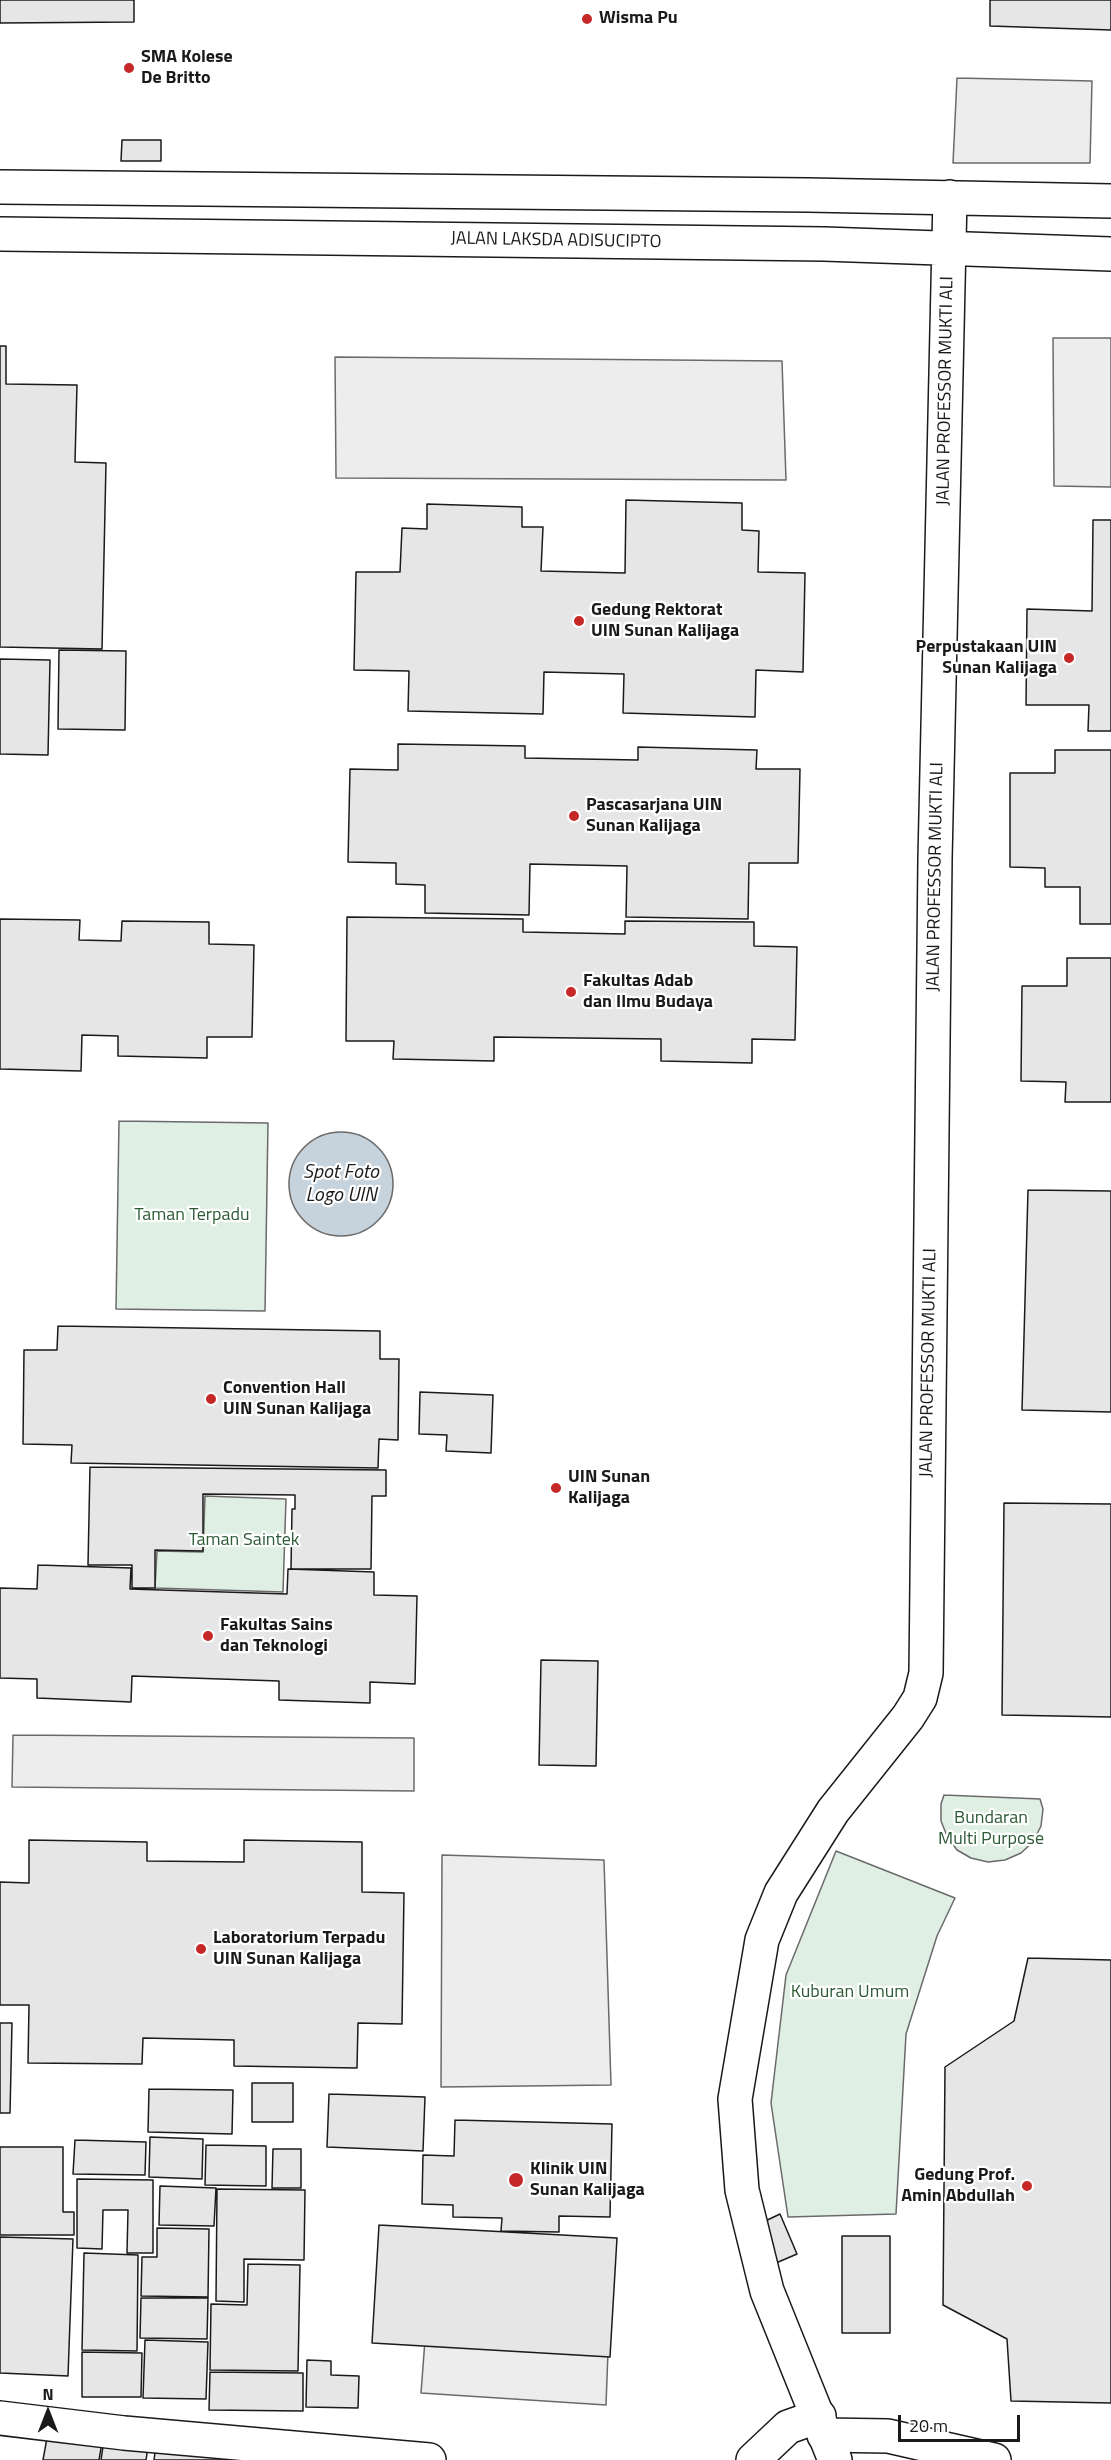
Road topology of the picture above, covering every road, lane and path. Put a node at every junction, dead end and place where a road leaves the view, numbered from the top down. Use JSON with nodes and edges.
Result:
{"nodes":[{"id":1,"x":0,"y":187,"type":"edge"},
{"id":2,"x":950,"y":197,"type":"junction"},
{"id":3,"x":1111,"y":201,"type":"edge"},
{"id":4,"x":0,"y":234,"type":"edge"},
{"id":5,"x":949,"y":249,"type":"junction"},
{"id":6,"x":1111,"y":254,"type":"edge"},
{"id":7,"x":0,"y":2418,"type":"edge"},
{"id":8,"x":826,"y":2437,"type":"edge"},
{"id":9,"x":429,"y":2460,"type":"edge"},
{"id":10,"x":753,"y":2460,"type":"edge"},
{"id":11,"x":994,"y":2460,"type":"edge"}],
"edges":[{"from":1,"to":2,"type":"main road"},
{"from":2,"to":3,"type":"main road"},
{"from":2,"to":5,"type":"main road","name":"JALAN PROFESSOR MUKTI ALI"},
{"from":4,"to":5,"type":"main road","name":"JALAN LAKSDA ADISUCIPTO"},
{"from":5,"to":6,"type":"main road","name":"JALAN LAKSDA ADISUCIPTO"},
{"from":5,"to":8,"type":"main road","name":"JALAN PROFESSOR MUKTI ALI"},
{"from":7,"to":9,"type":"main road"},
{"from":8,"to":10,"type":"main road"},
{"from":8,"to":11,"type":"main road"}]}
